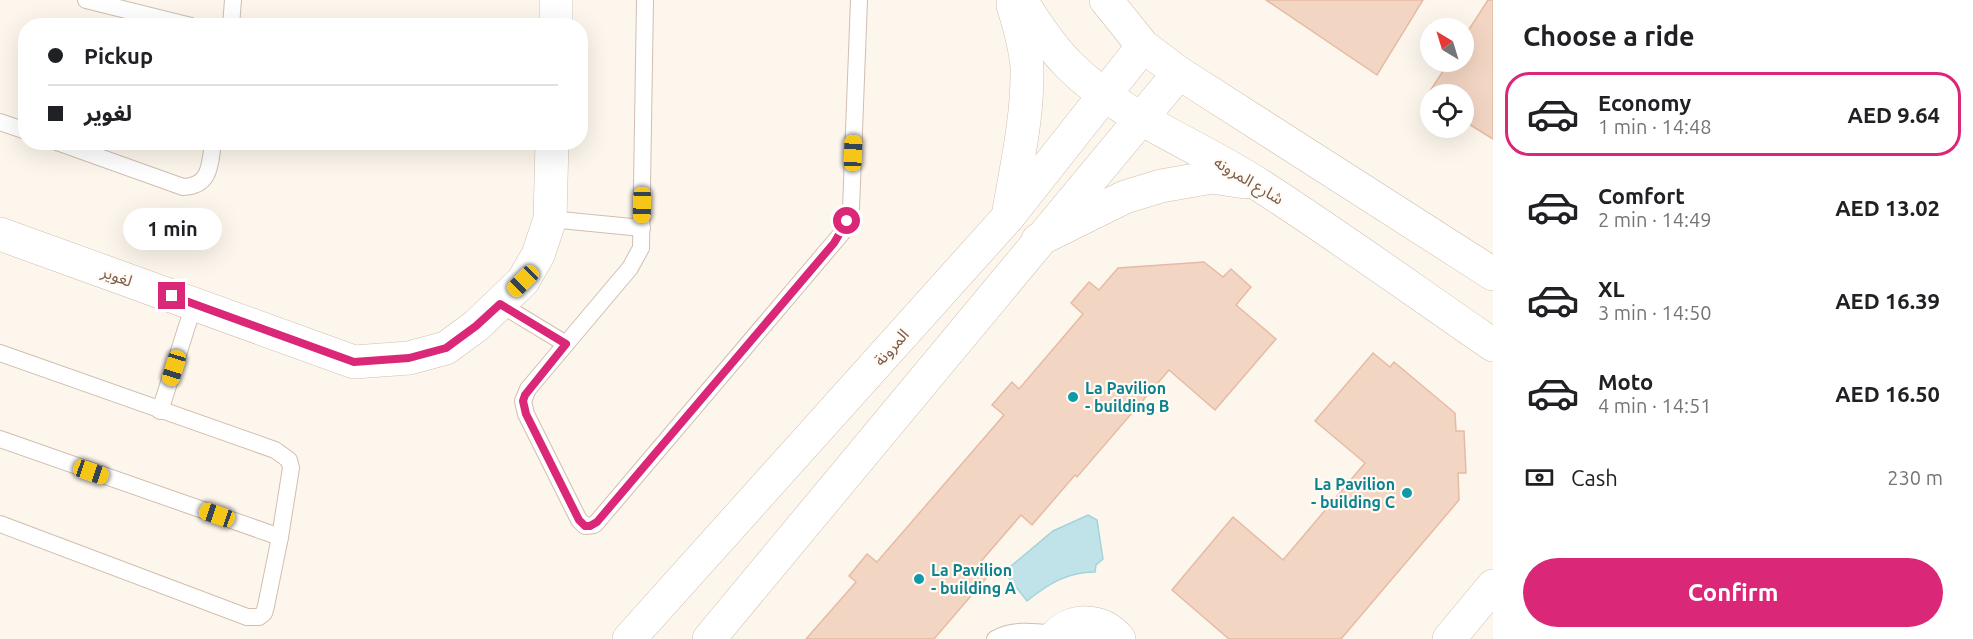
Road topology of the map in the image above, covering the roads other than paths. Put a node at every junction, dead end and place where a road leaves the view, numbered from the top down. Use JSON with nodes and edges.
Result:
{"nodes":[{"id":1,"x":86,"y":0,"type":"edge"},
{"id":2,"x":233,"y":0,"type":"edge"},
{"id":3,"x":556,"y":0,"type":"edge"},
{"id":4,"x":645,"y":0,"type":"edge"},
{"id":5,"x":859,"y":0,"type":"edge"},
{"id":6,"x":1012,"y":0,"type":"edge"},
{"id":7,"x":1021,"y":0,"type":"edge"},
{"id":8,"x":1106,"y":0,"type":"edge"},
{"id":9,"x":159,"y":18,"type":"edge"},
{"id":10,"x":232,"y":18,"type":"edge"},
{"id":11,"x":555,"y":18,"type":"edge"},
{"id":12,"x":1143,"y":46,"type":"junction"},
{"id":13,"x":1179,"y":73,"type":"junction"},
{"id":14,"x":1105,"y":94,"type":"junction"},
{"id":15,"x":1141,"y":118,"type":"junction"},
{"id":16,"x":0,"y":122,"type":"edge"},
{"id":17,"x":18,"y":128,"type":"edge"},
{"id":18,"x":79,"y":150,"type":"edge"},
{"id":19,"x":211,"y":150,"type":"edge"},
{"id":20,"x":552,"y":150,"type":"edge"},
{"id":21,"x":1260,"y":185,"type":"junction"},
{"id":22,"x":1008,"y":217,"type":"junction"},
{"id":23,"x":550,"y":219,"type":"junction"},
{"id":24,"x":642,"y":228,"type":"junction"},
{"id":25,"x":0,"y":234,"type":"edge"},
{"id":26,"x":1038,"y":240,"type":"junction"},
{"id":27,"x":1493,"y":274,"type":"edge"},
{"id":28,"x":194,"y":304,"type":"junction"},
{"id":29,"x":500,"y":304,"type":"junction"},
{"id":30,"x":566,"y":344,"type":"junction"},
{"id":31,"x":1493,"y":345,"type":"edge"},
{"id":32,"x":0,"y":352,"type":"edge"},
{"id":33,"x":160,"y":411,"type":"junction"},
{"id":34,"x":0,"y":439,"type":"edge"},
{"id":35,"x":0,"y":524,"type":"edge"},
{"id":36,"x":280,"y":537,"type":"junction"},
{"id":37,"x":1493,"y":586,"type":"edge"},
{"id":38,"x":1055,"y":637,"type":"edge"},
{"id":39,"x":629,"y":639,"type":"edge"},
{"id":40,"x":709,"y":639,"type":"edge"},
{"id":41,"x":995,"y":639,"type":"edge"},
{"id":42,"x":1119,"y":639,"type":"edge"},
{"id":43,"x":1449,"y":639,"type":"edge"}],
"edges":[{"from":1,"to":9,"type":"lane"},
{"from":2,"to":10,"type":"lane"},
{"from":3,"to":11,"type":"street"},
{"from":4,"to":24,"type":"lane"},
{"from":5,"to":30,"type":"lane"},
{"from":6,"to":22,"type":"street"},
{"from":7,"to":14,"type":"street","name":"شارع المرونه"},
{"from":8,"to":12,"type":"street"},
{"from":12,"to":13,"type":"street"},
{"from":12,"to":14,"type":"street","name":"المرونة"},
{"from":13,"to":15,"type":"street"},
{"from":13,"to":27,"type":"street"},
{"from":14,"to":15,"type":"street","name":"شارع المرونه"},
{"from":14,"to":22,"type":"street","name":"المرونة"},
{"from":15,"to":21,"type":"street","name":"شارع المرونه"},
{"from":15,"to":26,"type":"street"},
{"from":16,"to":17,"type":"lane"},
{"from":18,"to":19,"type":"lane"},
{"from":20,"to":23,"type":"street","name":"لغوير"},
{"from":21,"to":26,"type":"street"},
{"from":21,"to":31,"type":"street","name":"شارع المرونه"},
{"from":22,"to":39,"type":"street","name":"المرونة"},
{"from":23,"to":24,"type":"lane"},
{"from":23,"to":29,"type":"street","name":"لغوير"},
{"from":24,"to":30,"type":"lane"},
{"from":25,"to":28,"type":"street","name":"لغوير"},
{"from":26,"to":40,"type":"street"},
{"from":28,"to":29,"type":"street","name":"لغوير"},
{"from":28,"to":33,"type":"lane"},
{"from":29,"to":30,"type":"lane"},
{"from":32,"to":33,"type":"lane"},
{"from":33,"to":36,"type":"lane"},
{"from":34,"to":36,"type":"lane"},
{"from":35,"to":36,"type":"lane"},
{"from":37,"to":43,"type":"street"},
{"from":38,"to":41,"type":"lane"},
{"from":38,"to":42,"type":"street"}]}
